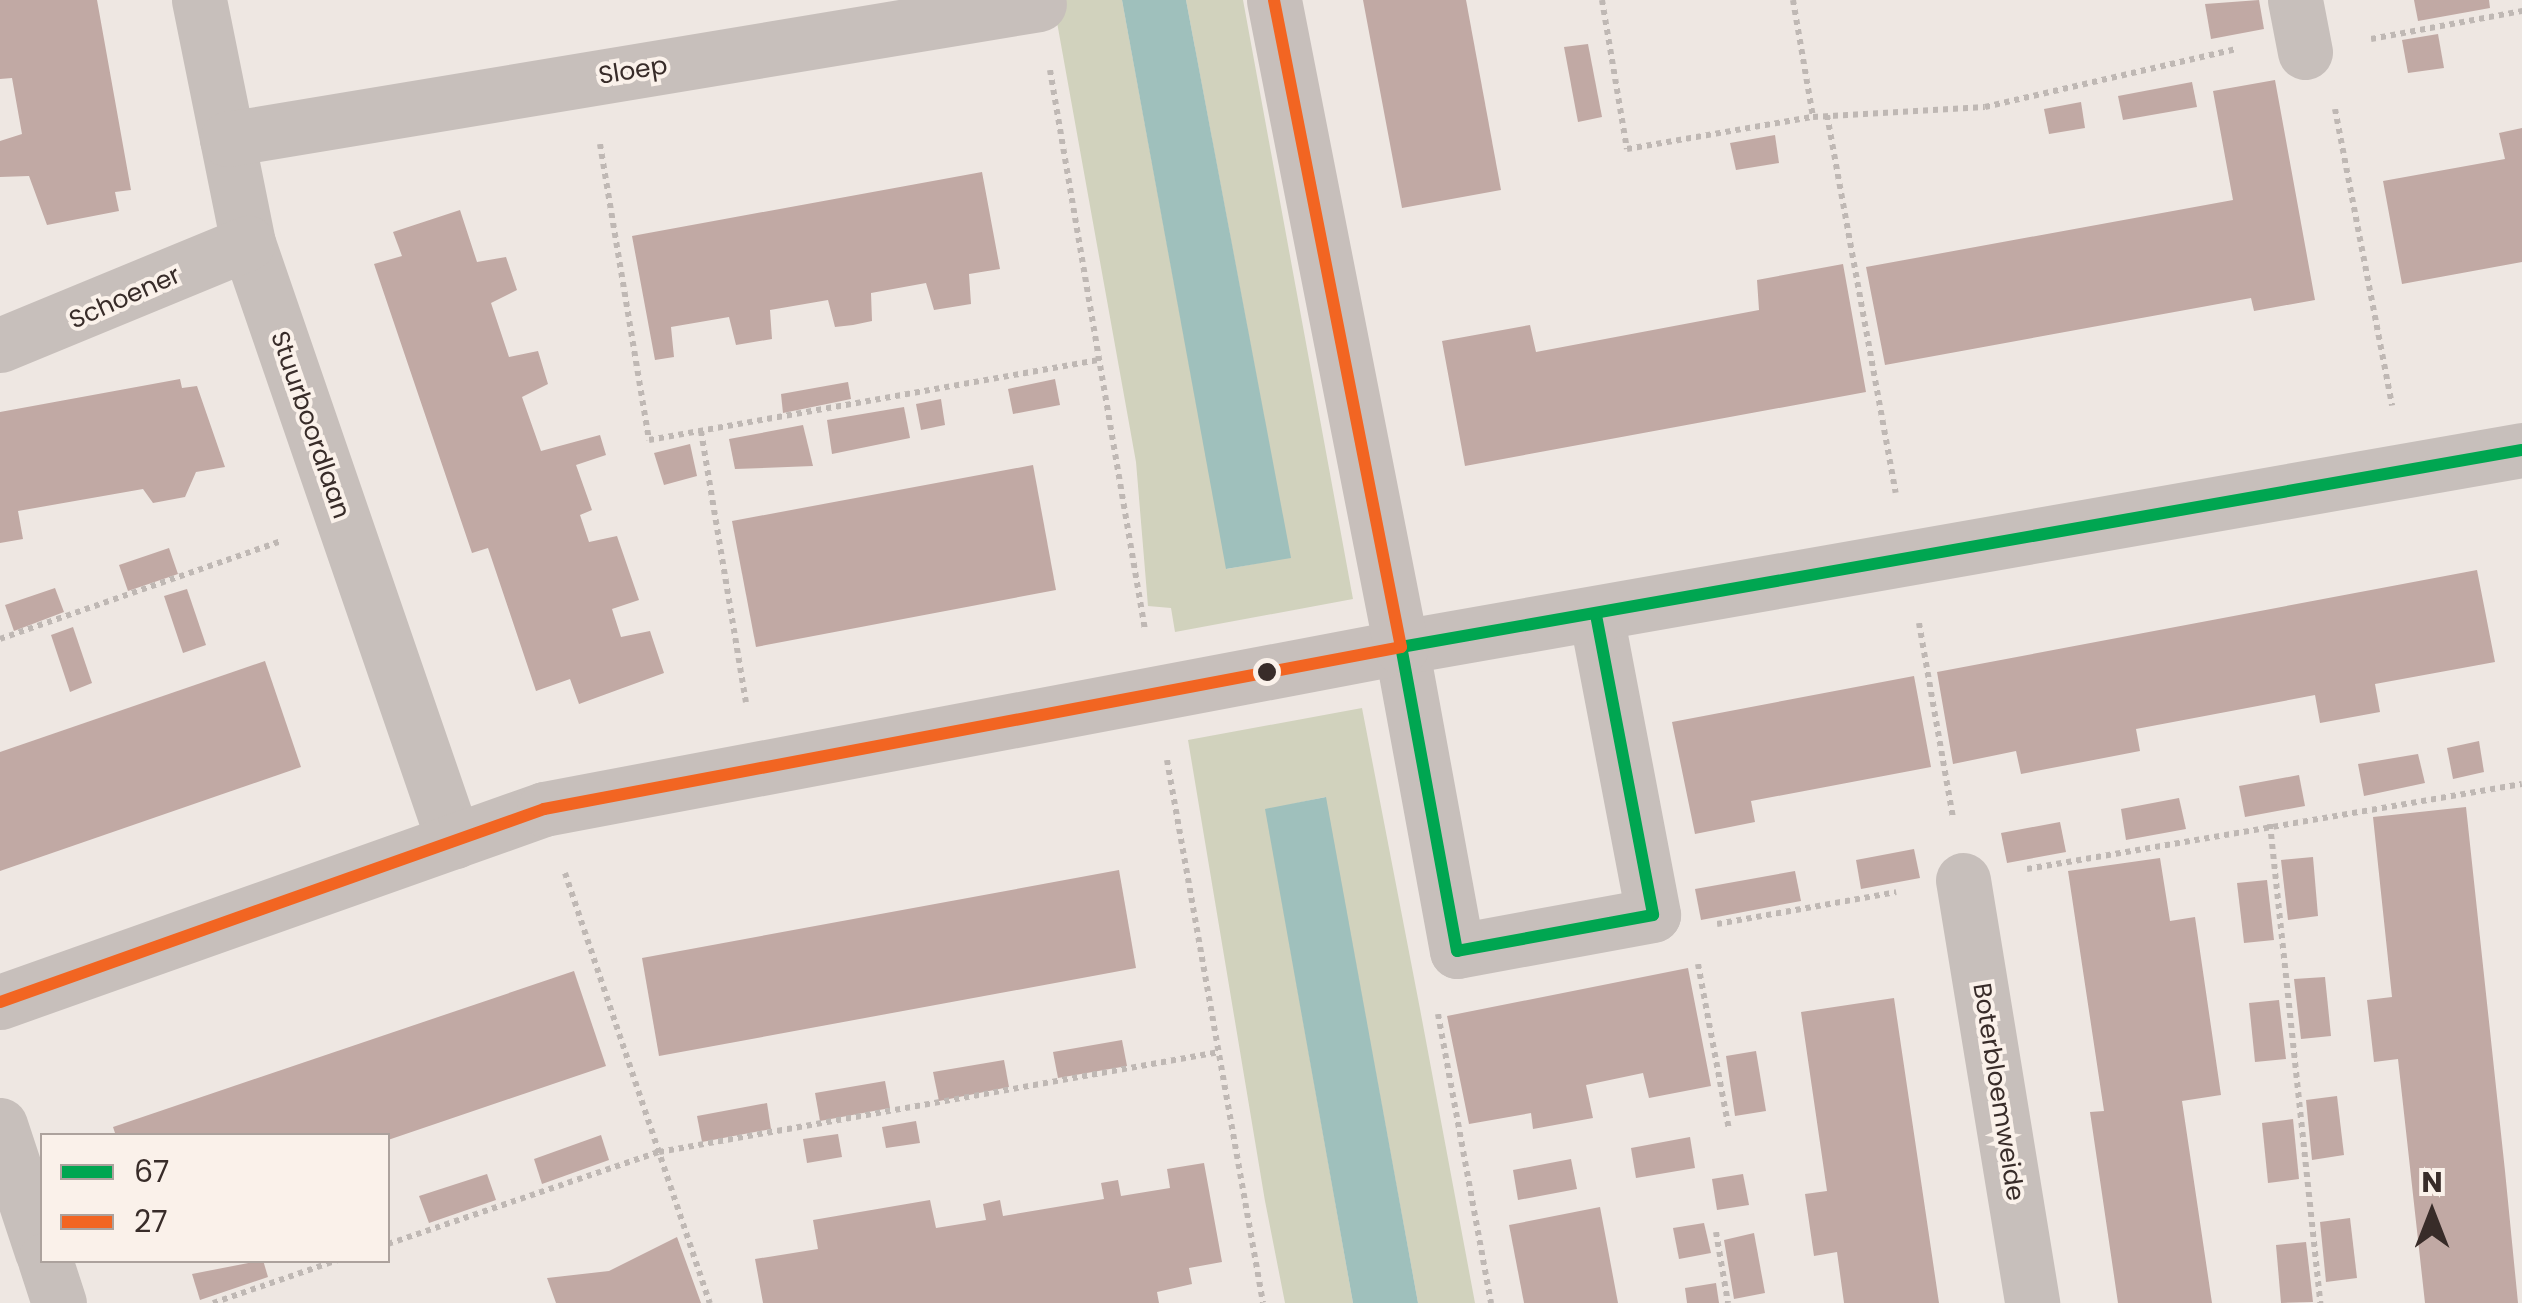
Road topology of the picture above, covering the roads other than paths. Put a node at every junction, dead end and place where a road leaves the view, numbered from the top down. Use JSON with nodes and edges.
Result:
{"nodes":[{"id":1,"x":200,"y":0,"type":"edge"},
{"id":2,"x":1274,"y":0,"type":"edge"},
{"id":3,"x":1038,"y":4,"type":"dead end"},
{"id":4,"x":227,"y":139,"type":"junction"},
{"id":5,"x":248,"y":243,"type":"junction"},
{"id":6,"x":0,"y":345,"type":"edge"},
{"id":7,"x":2522,"y":450,"type":"edge"},
{"id":8,"x":1596,"y":615,"type":"junction"},
{"id":9,"x":1401,"y":647,"type":"junction"},
{"id":10,"x":454,"y":842,"type":"junction"},
{"id":11,"x":1963,"y":880,"type":"road end"},
{"id":12,"x":0,"y":1002,"type":"edge"},
{"id":13,"x":0,"y":1125,"type":"edge"},
{"id":14,"x":40,"y":1246,"type":"edge"},
{"id":15,"x":46,"y":1263,"type":"edge"},
{"id":16,"x":59,"y":1303,"type":"edge"},
{"id":17,"x":2032,"y":1303,"type":"edge"}],
"edges":[{"from":1,"to":4,"type":"street","name":"Stuurboordlaan"},
{"from":2,"to":9,"type":"street"},
{"from":3,"to":4,"type":"street","name":"Sloep"},
{"from":4,"to":5,"type":"street","name":"Stuurboordlaan"},
{"from":5,"to":6,"type":"street","name":"Schoener"},
{"from":5,"to":10,"type":"street","name":"Stuurboordlaan"},
{"from":7,"to":8,"type":"street"},
{"from":8,"to":9,"type":"street"},
{"from":8,"to":9,"type":"street"},
{"from":9,"to":10,"type":"street"},
{"from":10,"to":12,"type":"street"},
{"from":11,"to":17,"type":"street","name":"Boterbloemweide"},
{"from":13,"to":14,"type":"street"},
{"from":15,"to":16,"type":"street"}]}
